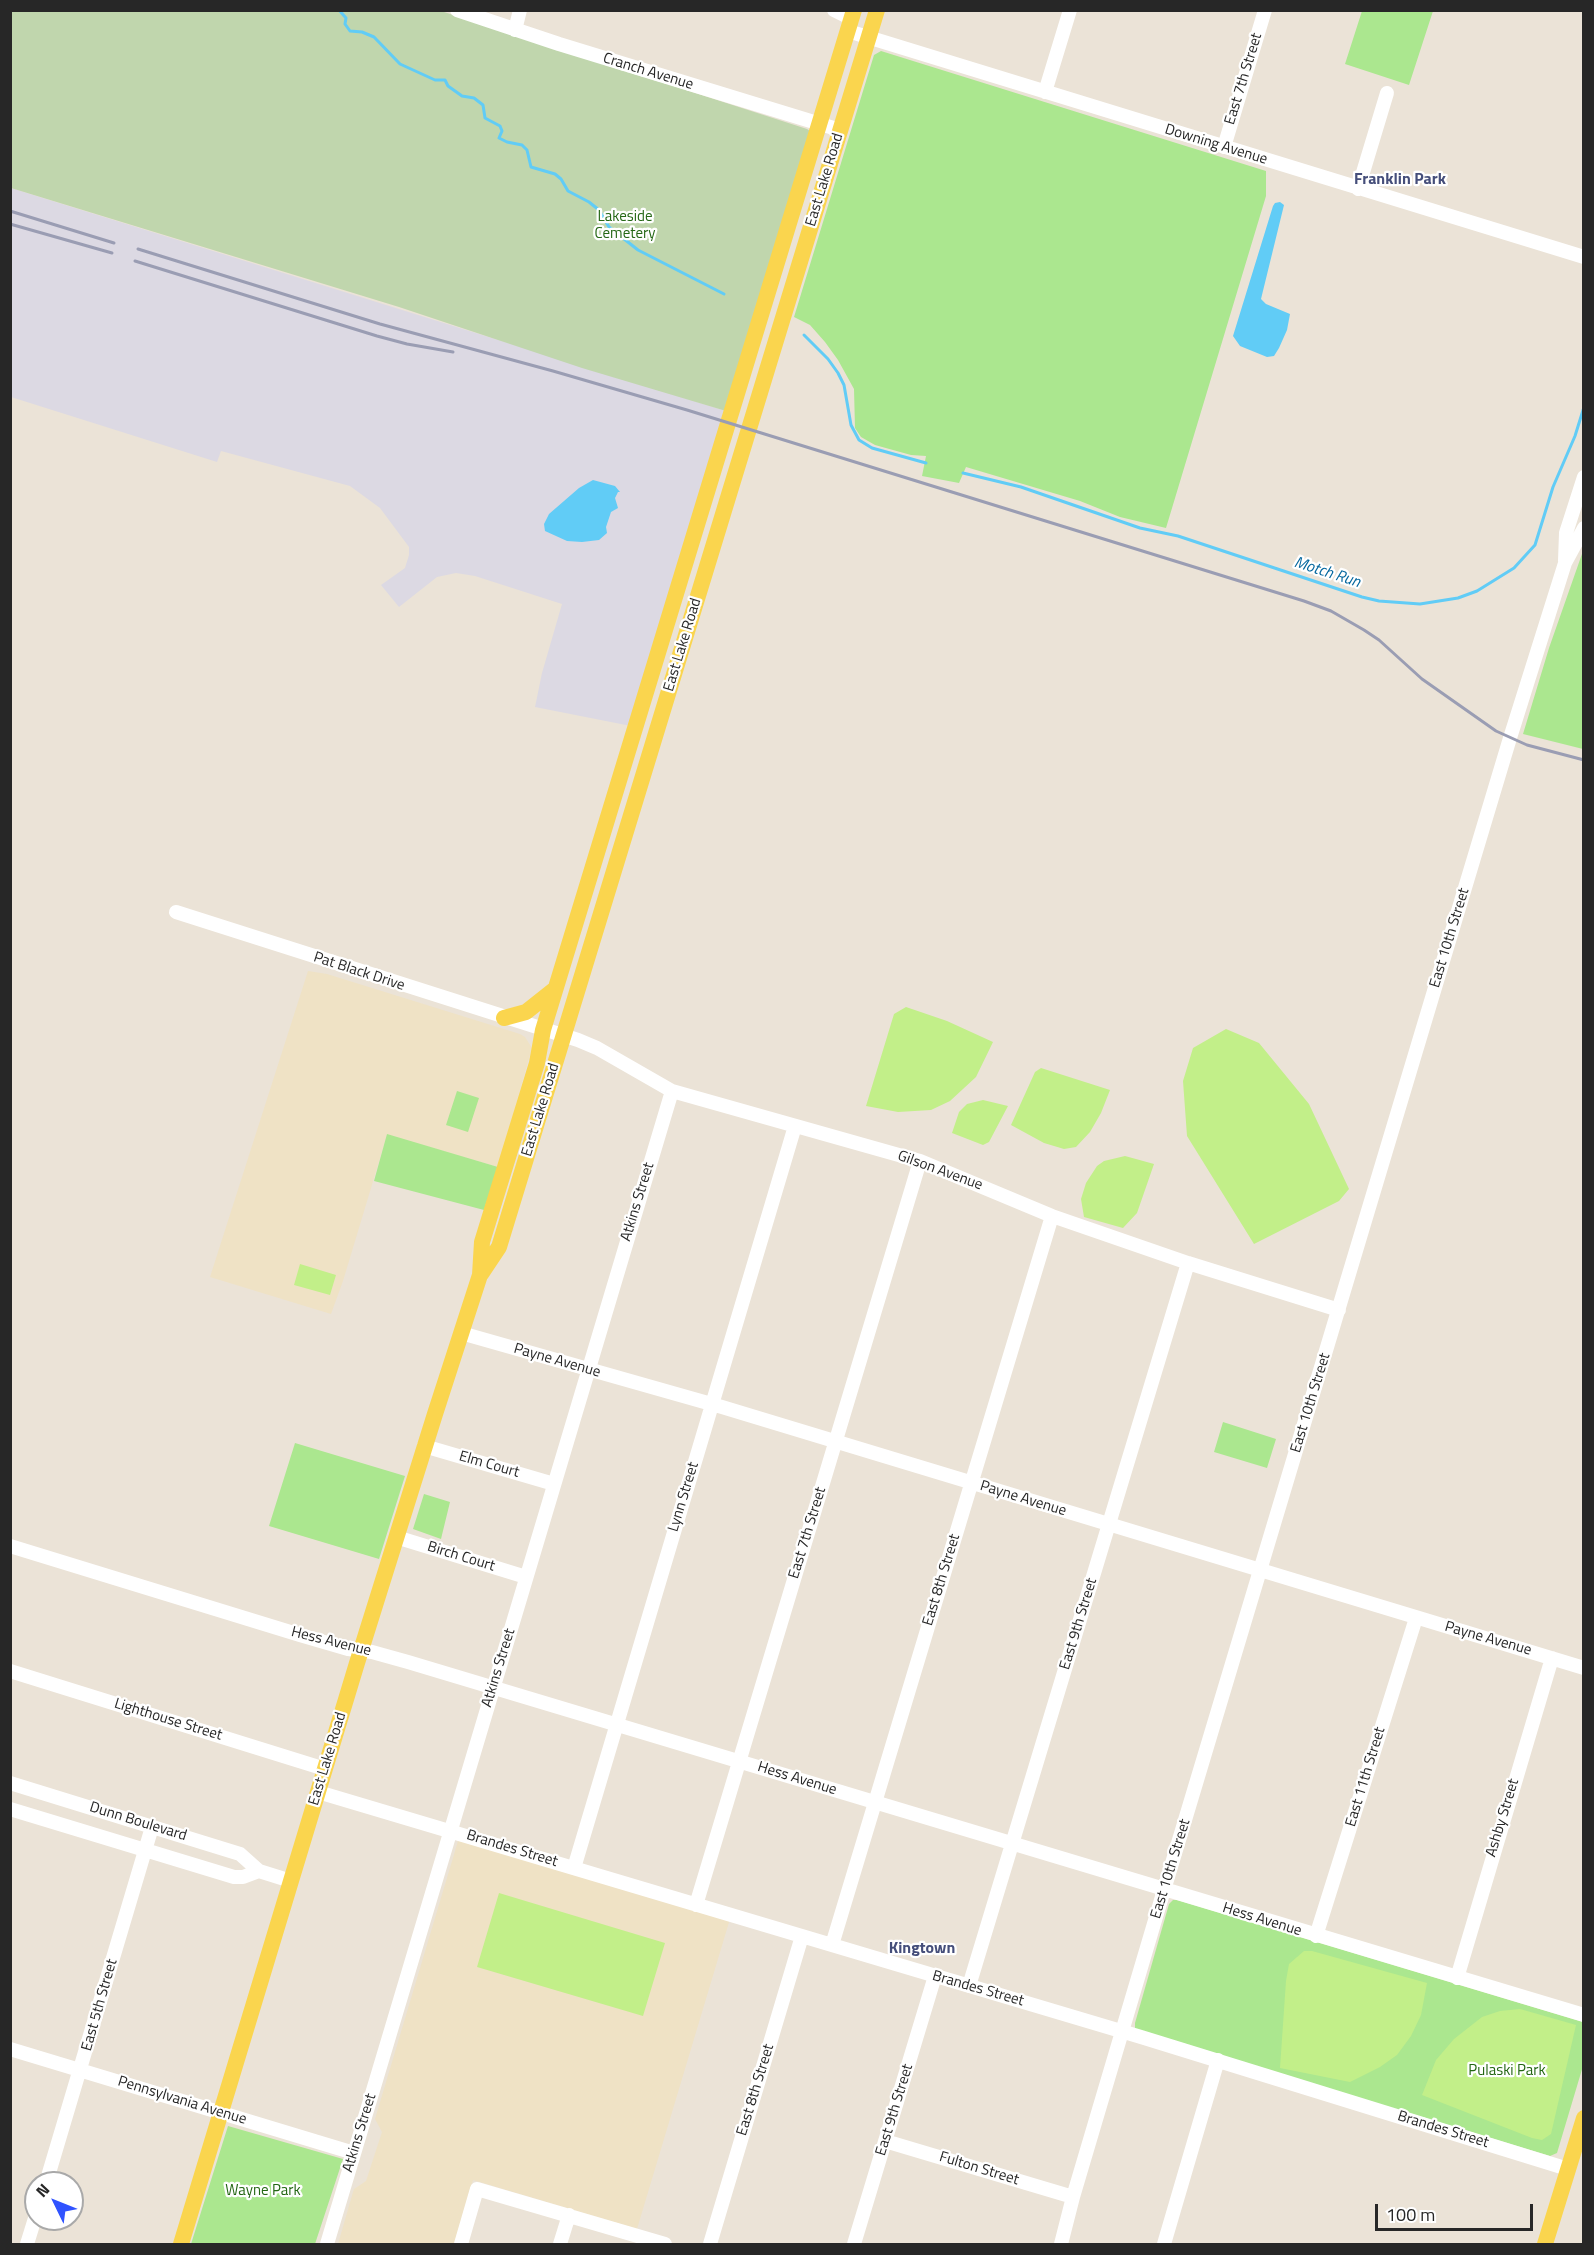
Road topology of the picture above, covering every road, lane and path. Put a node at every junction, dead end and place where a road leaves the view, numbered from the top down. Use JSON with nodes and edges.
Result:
{"nodes":[{"id":1,"x":457,"y":10,"type":"edge"},
{"id":2,"x":520,"y":10,"type":"edge"},
{"id":3,"x":834,"y":10,"type":"edge"},
{"id":4,"x":877,"y":10,"type":"edge"},
{"id":5,"x":1070,"y":10,"type":"edge"},
{"id":6,"x":1265,"y":10,"type":"edge"},
{"id":7,"x":851,"y":20,"type":"edge"},
{"id":8,"x":515,"y":30,"type":"junction"},
{"id":9,"x":868,"y":38,"type":"junction"},
{"id":10,"x":1045,"y":92,"type":"junction"},
{"id":11,"x":1387,"y":93,"type":"dead end"},
{"id":12,"x":820,"y":125,"type":"junction"},
{"id":13,"x":840,"y":130,"type":"junction"},
{"id":14,"x":1224,"y":147,"type":"junction"},
{"id":15,"x":1358,"y":189,"type":"junction"},
{"id":16,"x":1584,"y":257,"type":"edge"},
{"id":17,"x":1584,"y":477,"type":"edge"},
{"id":18,"x":1584,"y":528,"type":"edge"},
{"id":19,"x":1565,"y":563,"type":"junction"},
{"id":20,"x":176,"y":912,"type":"dead end"},
{"id":21,"x":556,"y":988,"type":"junction"},
{"id":22,"x":504,"y":1018,"type":"junction"},
{"id":23,"x":543,"y":1030,"type":"junction"},
{"id":24,"x":564,"y":1035,"type":"junction"},
{"id":25,"x":672,"y":1091,"type":"junction"},
{"id":26,"x":795,"y":1126,"type":"junction"},
{"id":27,"x":920,"y":1161,"type":"junction"},
{"id":28,"x":1052,"y":1216,"type":"junction"},
{"id":29,"x":1188,"y":1263,"type":"junction"},
{"id":30,"x":480,"y":1275,"type":"junction"},
{"id":31,"x":1339,"y":1310,"type":"junction"},
{"id":32,"x":461,"y":1333,"type":"junction"},
{"id":33,"x":588,"y":1370,"type":"junction"},
{"id":34,"x":712,"y":1405,"type":"junction"},
{"id":35,"x":835,"y":1442,"type":"junction"},
{"id":36,"x":424,"y":1446,"type":"junction"},
{"id":37,"x":971,"y":1483,"type":"junction"},
{"id":38,"x":554,"y":1484,"type":"junction"},
{"id":39,"x":1109,"y":1525,"type":"junction"},
{"id":40,"x":396,"y":1537,"type":"junction"},
{"id":41,"x":10,"y":1546,"type":"edge"},
{"id":42,"x":1261,"y":1571,"type":"junction"},
{"id":43,"x":526,"y":1577,"type":"junction"},
{"id":44,"x":1416,"y":1618,"type":"junction"},
{"id":45,"x":361,"y":1651,"type":"junction"},
{"id":46,"x":1552,"y":1658,"type":"junction"},
{"id":47,"x":1584,"y":1668,"type":"edge"},
{"id":48,"x":10,"y":1671,"type":"edge"},
{"id":49,"x":493,"y":1688,"type":"junction"},
{"id":50,"x":616,"y":1725,"type":"junction"},
{"id":51,"x":739,"y":1762,"type":"junction"},
{"id":52,"x":325,"y":1768,"type":"junction"},
{"id":53,"x":13,"y":1784,"type":"edge"},
{"id":54,"x":318,"y":1792,"type":"junction"},
{"id":55,"x":875,"y":1803,"type":"junction"},
{"id":56,"x":10,"y":1804,"type":"edge"},
{"id":57,"x":10,"y":1809,"type":"edge"},
{"id":58,"x":152,"y":1827,"type":"junction"},
{"id":59,"x":450,"y":1831,"type":"junction"},
{"id":60,"x":1012,"y":1844,"type":"junction"},
{"id":61,"x":146,"y":1850,"type":"junction"},
{"id":62,"x":574,"y":1868,"type":"junction"},
{"id":63,"x":259,"y":1871,"type":"junction"},
{"id":64,"x":291,"y":1881,"type":"junction"},
{"id":65,"x":1164,"y":1890,"type":"junction"},
{"id":66,"x":696,"y":1905,"type":"junction"},
{"id":67,"x":802,"y":1936,"type":"junction"},
{"id":68,"x":1316,"y":1936,"type":"junction"},
{"id":69,"x":832,"y":1945,"type":"junction"},
{"id":70,"x":935,"y":1976,"type":"junction"},
{"id":71,"x":1457,"y":1978,"type":"junction"},
{"id":72,"x":969,"y":1986,"type":"junction"},
{"id":73,"x":1584,"y":2015,"type":"edge"},
{"id":74,"x":1123,"y":2032,"type":"junction"},
{"id":75,"x":10,"y":2049,"type":"edge"},
{"id":76,"x":1218,"y":2060,"type":"junction"},
{"id":77,"x":80,"y":2070,"type":"junction"},
{"id":78,"x":221,"y":2113,"type":"junction"},
{"id":79,"x":1584,"y":2118,"type":"edge"},
{"id":80,"x":885,"y":2140,"type":"junction"},
{"id":81,"x":354,"y":2153,"type":"junction"},
{"id":82,"x":1568,"y":2169,"type":"junction"},
{"id":83,"x":50,"y":2171,"type":"edge"},
{"id":84,"x":1073,"y":2197,"type":"junction"},
{"id":85,"x":569,"y":2216,"type":"junction"},
{"id":86,"x":181,"y":2244,"type":"edge"},
{"id":87,"x":327,"y":2244,"type":"edge"},
{"id":88,"x":461,"y":2244,"type":"edge"},
{"id":89,"x":560,"y":2244,"type":"edge"},
{"id":90,"x":660,"y":2244,"type":"edge"},
{"id":91,"x":710,"y":2244,"type":"edge"},
{"id":92,"x":854,"y":2244,"type":"edge"},
{"id":93,"x":1061,"y":2244,"type":"edge"},
{"id":94,"x":1164,"y":2244,"type":"edge"},
{"id":95,"x":1545,"y":2244,"type":"edge"}],
"edges":[{"from":1,"to":8,"type":"street","name":"Cranch Avenue"},
{"from":2,"to":8,"type":"street"},
{"from":3,"to":7,"type":"street","name":"Downing Avenue"},
{"from":4,"to":9,"type":"main road","name":"East Lake Road"},
{"from":5,"to":10,"type":"street"},
{"from":6,"to":14,"type":"street","name":"East 7th Street"},
{"from":7,"to":9,"type":"street","name":"Downing Avenue"},
{"from":7,"to":12,"type":"main road","name":"East Lake Road"},
{"from":8,"to":12,"type":"street","name":"Cranch Avenue"},
{"from":9,"to":10,"type":"street","name":"Downing Avenue"},
{"from":9,"to":13,"type":"main road","name":"East Lake Road"},
{"from":10,"to":14,"type":"street","name":"Downing Avenue"},
{"from":11,"to":15,"type":"street"},
{"from":12,"to":13,"type":"street","name":"Cranch Avenue"},
{"from":12,"to":21,"type":"main road","name":"East Lake Road"},
{"from":13,"to":24,"type":"main road","name":"East Lake Road"},
{"from":14,"to":15,"type":"street","name":"Downing Avenue"},
{"from":15,"to":16,"type":"street","name":"Downing Avenue"},
{"from":17,"to":19,"type":"street","name":"East 10th Street"},
{"from":18,"to":19,"type":"street","name":"East 10th Street"},
{"from":19,"to":31,"type":"street","name":"East 10th Street"},
{"from":20,"to":22,"type":"street","name":"Pat Black Drive"},
{"from":21,"to":22,"type":"main road"},
{"from":21,"to":23,"type":"main road","name":"East Lake Road"},
{"from":22,"to":23,"type":"street","name":"Pat Black Drive"},
{"from":23,"to":24,"type":"street","name":"Gilson Avenue"},
{"from":23,"to":30,"type":"main road","name":"East Lake Road"},
{"from":24,"to":25,"type":"street","name":"Gilson Avenue"},
{"from":24,"to":30,"type":"main road","name":"East Lake Road"},
{"from":25,"to":26,"type":"street","name":"Gilson Avenue"},
{"from":25,"to":33,"type":"street","name":"Atkins Street"},
{"from":26,"to":27,"type":"street","name":"Gilson Avenue"},
{"from":26,"to":34,"type":"street","name":"Lynn Street"},
{"from":27,"to":28,"type":"street","name":"Gilson Avenue"},
{"from":27,"to":35,"type":"street","name":"East 7th Street"},
{"from":28,"to":29,"type":"street","name":"Gilson Avenue"},
{"from":28,"to":37,"type":"street","name":"East 8th Street"},
{"from":29,"to":31,"type":"street","name":"Gilson Avenue"},
{"from":29,"to":39,"type":"street","name":"East 9th Street"},
{"from":30,"to":32,"type":"main road","name":"East Lake Road"},
{"from":31,"to":42,"type":"street","name":"East 10th Street"},
{"from":32,"to":33,"type":"street","name":"Payne Avenue"},
{"from":32,"to":36,"type":"main road","name":"East Lake Road"},
{"from":33,"to":34,"type":"street","name":"Payne Avenue"},
{"from":33,"to":38,"type":"street","name":"Atkins Street"},
{"from":34,"to":35,"type":"street","name":"Payne Avenue"},
{"from":34,"to":50,"type":"street","name":"Lynn Street"},
{"from":35,"to":37,"type":"street","name":"Payne Avenue"},
{"from":35,"to":51,"type":"street","name":"East 7th Street"},
{"from":36,"to":38,"type":"street","name":"Elm Court"},
{"from":36,"to":40,"type":"main road","name":"East Lake Road"},
{"from":37,"to":39,"type":"street","name":"Payne Avenue"},
{"from":37,"to":55,"type":"street","name":"East 8th Street"},
{"from":38,"to":43,"type":"street","name":"Atkins Street"},
{"from":39,"to":42,"type":"street","name":"Payne Avenue"},
{"from":39,"to":60,"type":"street","name":"East 9th Street"},
{"from":40,"to":43,"type":"street","name":"Birch Court"},
{"from":40,"to":45,"type":"main road","name":"East Lake Road"},
{"from":41,"to":45,"type":"street","name":"Hess Avenue"},
{"from":42,"to":44,"type":"street","name":"Payne Avenue"},
{"from":42,"to":65,"type":"street","name":"East 10th Street"},
{"from":43,"to":49,"type":"street","name":"Atkins Street"},
{"from":44,"to":46,"type":"street","name":"Payne Avenue"},
{"from":44,"to":68,"type":"street","name":"East 11th Street"},
{"from":45,"to":49,"type":"street","name":"Hess Avenue"},
{"from":45,"to":52,"type":"main road","name":"East Lake Road"},
{"from":46,"to":47,"type":"street","name":"Payne Avenue"},
{"from":46,"to":71,"type":"street","name":"Ashby Street"},
{"from":48,"to":52,"type":"street","name":"Lighthouse Street"},
{"from":49,"to":50,"type":"street","name":"Hess Avenue"},
{"from":49,"to":59,"type":"street","name":"Atkins Street"},
{"from":50,"to":51,"type":"street","name":"Hess Avenue"},
{"from":50,"to":62,"type":"street","name":"Lynn Street"},
{"from":51,"to":55,"type":"street","name":"Hess Avenue"},
{"from":51,"to":66,"type":"street","name":"East 7th Street"},
{"from":52,"to":54,"type":"main road","name":"East Lake Road"},
{"from":53,"to":56,"type":"street"},
{"from":53,"to":58,"type":"street","name":"Dunn Boulevard"},
{"from":54,"to":59,"type":"street","name":"Brandes Street"},
{"from":54,"to":64,"type":"main road","name":"East Lake Road"},
{"from":55,"to":60,"type":"street","name":"Hess Avenue"},
{"from":55,"to":69,"type":"street","name":"East 8th Street"},
{"from":57,"to":61,"type":"street","name":"Dunn Boulevard"},
{"from":58,"to":61,"type":"street","name":"East 5th Street"},
{"from":58,"to":63,"type":"street","name":"Dunn Boulevard"},
{"from":59,"to":62,"type":"street","name":"Brandes Street"},
{"from":59,"to":81,"type":"street","name":"Atkins Street"},
{"from":60,"to":65,"type":"street","name":"Hess Avenue"},
{"from":60,"to":72,"type":"street","name":"East 9th Street"},
{"from":61,"to":63,"type":"street","name":"Dunn Boulevard"},
{"from":61,"to":77,"type":"street","name":"East 5th Street"},
{"from":62,"to":66,"type":"street","name":"Brandes Street"},
{"from":63,"to":64,"type":"street","name":"Dunn Boulevard"},
{"from":64,"to":78,"type":"main road","name":"East Lake Road"},
{"from":65,"to":68,"type":"street","name":"Hess Avenue"},
{"from":65,"to":74,"type":"street","name":"East 10th Street"},
{"from":66,"to":67,"type":"street","name":"Brandes Street"},
{"from":67,"to":69,"type":"street","name":"Brandes Street"},
{"from":67,"to":91,"type":"street","name":"East 8th Street"},
{"from":68,"to":71,"type":"street","name":"Hess Avenue"},
{"from":69,"to":70,"type":"street","name":"Brandes Street"},
{"from":70,"to":72,"type":"street","name":"Brandes Street"},
{"from":70,"to":80,"type":"street","name":"East 9th Street"},
{"from":71,"to":73,"type":"street","name":"Hess Avenue"},
{"from":72,"to":74,"type":"street","name":"Brandes Street"},
{"from":74,"to":76,"type":"street","name":"Brandes Street"},
{"from":74,"to":84,"type":"street","name":"East 10th Street"},
{"from":75,"to":77,"type":"street","name":"Pennsylvania Avenue"},
{"from":76,"to":82,"type":"street","name":"Brandes Street"},
{"from":76,"to":94,"type":"street"},
{"from":77,"to":78,"type":"street","name":"Pennsylvania Avenue"},
{"from":77,"to":83,"type":"street","name":"East 5th Street"},
{"from":78,"to":81,"type":"street","name":"Pennsylvania Avenue"},
{"from":78,"to":86,"type":"main road","name":"East Lake Road"},
{"from":79,"to":82,"type":"main road"},
{"from":80,"to":84,"type":"street","name":"Fulton Street"},
{"from":80,"to":92,"type":"street","name":"East 9th Street"},
{"from":81,"to":87,"type":"street","name":"Atkins Street"},
{"from":82,"to":95,"type":"main road"},
{"from":84,"to":93,"type":"street","name":"East 10th Street"},
{"from":85,"to":88,"type":"street"},
{"from":85,"to":89,"type":"street"},
{"from":85,"to":90,"type":"street"}]}
